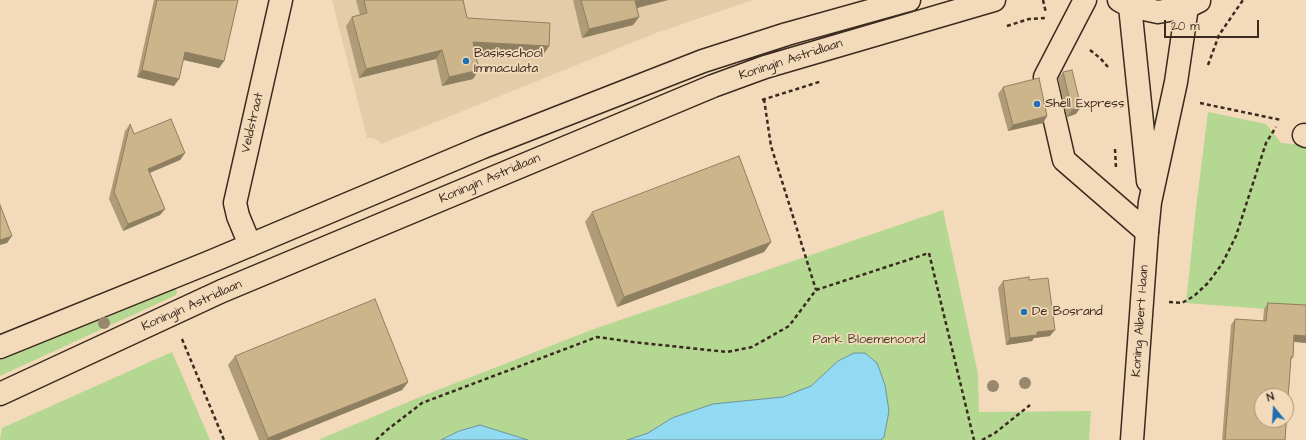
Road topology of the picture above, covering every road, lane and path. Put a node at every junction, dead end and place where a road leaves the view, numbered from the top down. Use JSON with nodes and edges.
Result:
{"nodes":[{"id":1,"x":281,"y":0,"type":"edge"},
{"id":2,"x":909,"y":0,"type":"edge"},
{"id":3,"x":994,"y":0,"type":"edge"},
{"id":4,"x":1042,"y":0,"type":"edge"},
{"id":5,"x":1085,"y":0,"type":"edge"},
{"id":6,"x":1124,"y":3,"type":"edge"},
{"id":7,"x":1193,"y":4,"type":"edge"},
{"id":8,"x":1006,"y":26,"type":"dead end"},
{"id":9,"x":1068,"y":33,"type":"junction"},
{"id":10,"x":1110,"y":71,"type":"dead end"},
{"id":11,"x":828,"y":80,"type":"dead end"},
{"id":12,"x":764,"y":99,"type":"junction"},
{"id":13,"x":757,"y":101,"type":"dead end"},
{"id":14,"x":1198,"y":103,"type":"dead end"},
{"id":15,"x":1281,"y":120,"type":"junction"},
{"id":16,"x":1286,"y":121,"type":"dead end"},
{"id":17,"x":1115,"y":144,"type":"dead end"},
{"id":18,"x":1120,"y":172,"type":"dead end"},
{"id":19,"x":1150,"y":202,"type":"junction"},
{"id":20,"x":1147,"y":232,"type":"junction"},
{"id":21,"x":250,"y":245,"type":"junction"},
{"id":22,"x":816,"y":290,"type":"junction"},
{"id":23,"x":1142,"y":301,"type":"junction"},
{"id":24,"x":180,"y":334,"type":"dead end"},
{"id":25,"x":0,"y":347,"type":"edge"},
{"id":26,"x":0,"y":394,"type":"edge"},
{"id":27,"x":1030,"y":405,"type":"dead end"},
{"id":28,"x":224,"y":440,"type":"edge"},
{"id":29,"x":376,"y":440,"type":"edge"},
{"id":30,"x":974,"y":440,"type":"edge"},
{"id":31,"x":982,"y":440,"type":"edge"},
{"id":32,"x":1132,"y":440,"type":"edge"}],
"edges":[{"from":1,"to":21,"type":"main road","name":"Veldstraat"},
{"from":2,"to":21,"type":"main road","name":"Koningin Astridlaan"},
{"from":3,"to":26,"type":"main road","name":"Koningin Astridlaan"},
{"from":4,"to":8,"type":"path"},
{"from":5,"to":9,"type":"main road"},
{"from":6,"to":7,"type":"main road"},
{"from":6,"to":19,"type":"main road","name":"Koning Albert I-laan"},
{"from":7,"to":19,"type":"main road","name":"Koning Albert I-laan"},
{"from":9,"to":10,"type":"path"},
{"from":9,"to":20,"type":"main road"},
{"from":11,"to":12,"type":"path"},
{"from":12,"to":13,"type":"path"},
{"from":12,"to":22,"type":"path"},
{"from":14,"to":15,"type":"path"},
{"from":15,"to":16,"type":"path"},
{"from":15,"to":23,"type":"path"},
{"from":17,"to":18,"type":"path"},
{"from":19,"to":20,"type":"main road","name":"Koning Albert I-laan"},
{"from":20,"to":23,"type":"main road","name":"Koning Albert I-laan"},
{"from":21,"to":25,"type":"main road","name":"Koningin Astridlaan"},
{"from":22,"to":29,"type":"path"},
{"from":22,"to":30,"type":"path"},
{"from":23,"to":32,"type":"main road","name":"Koning Albert I-laan"},
{"from":24,"to":28,"type":"path"},
{"from":27,"to":31,"type":"path"}]}
